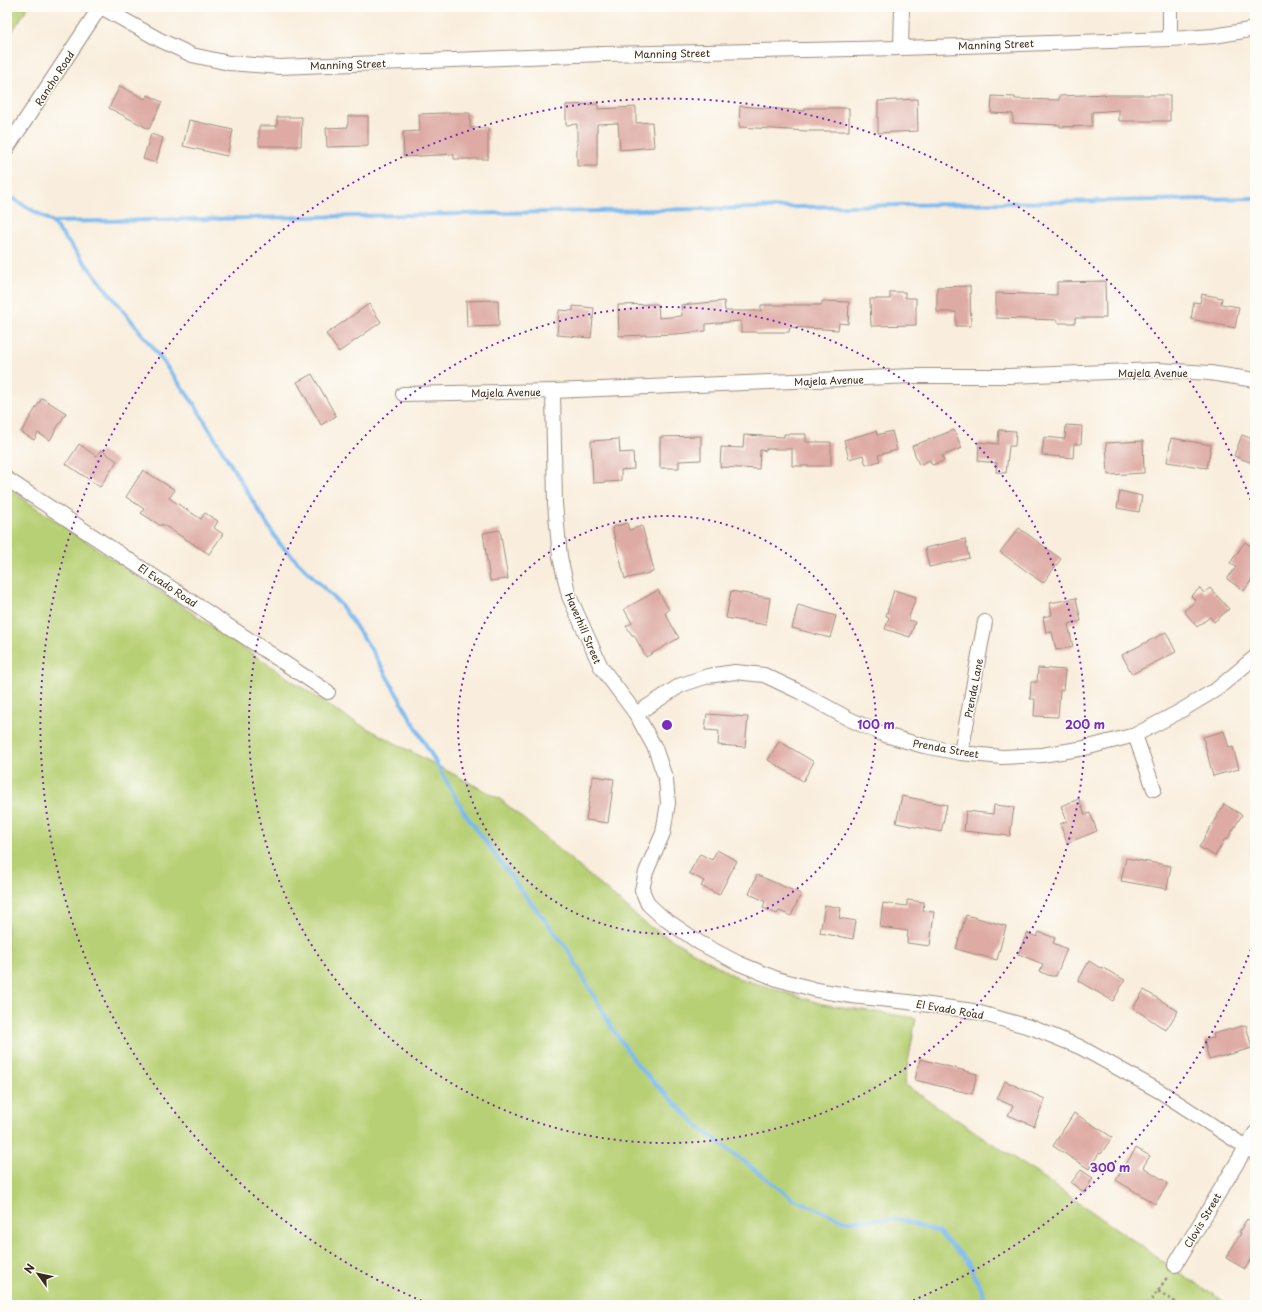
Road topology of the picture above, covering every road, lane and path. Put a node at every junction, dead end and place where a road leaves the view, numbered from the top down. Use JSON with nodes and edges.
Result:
{"nodes":[{"id":1,"x":100,"y":7,"type":"edge"},
{"id":2,"x":902,"y":7,"type":"edge"},
{"id":3,"x":1170,"y":7,"type":"edge"},
{"id":4,"x":1255,"y":29,"type":"edge"},
{"id":5,"x":1170,"y":39,"type":"junction"},
{"id":6,"x":901,"y":48,"type":"junction"},
{"id":7,"x":7,"y":148,"type":"edge"},
{"id":8,"x":1255,"y":380,"type":"edge"},
{"id":9,"x":553,"y":391,"type":"junction"},
{"id":10,"x":403,"y":394,"type":"dead end"},
{"id":11,"x":7,"y":479,"type":"edge"},
{"id":12,"x":985,"y":622,"type":"dead end"},
{"id":13,"x":1255,"y":657,"type":"edge"},
{"id":14,"x":328,"y":692,"type":"dead end"},
{"id":15,"x":636,"y":714,"type":"junction"},
{"id":16,"x":1135,"y":735,"type":"junction"},
{"id":17,"x":961,"y":753,"type":"junction"},
{"id":18,"x":1154,"y":789,"type":"dead end"},
{"id":19,"x":642,"y":890,"type":"joint"},
{"id":20,"x":1255,"y":1133,"type":"edge"},
{"id":21,"x":1251,"y":1150,"type":"edge"},
{"id":22,"x":1175,"y":1265,"type":"joint"},
{"id":23,"x":1158,"y":1291,"type":"junction"},
{"id":24,"x":1148,"y":1305,"type":"edge"},
{"id":25,"x":1180,"y":1305,"type":"edge"}],
"edges":[{"from":1,"to":6,"type":"street","name":"Manning Street"},
{"from":1,"to":7,"type":"street","name":"Rancho Road"},
{"from":2,"to":6,"type":"street"},
{"from":3,"to":5,"type":"street"},
{"from":4,"to":5,"type":"street","name":"Manning Street"},
{"from":5,"to":6,"type":"street","name":"Manning Street"},
{"from":8,"to":9,"type":"street","name":"Majela Avenue"},
{"from":9,"to":10,"type":"street","name":"Majela Avenue"},
{"from":9,"to":15,"type":"street","name":"Haverhill Street"},
{"from":11,"to":14,"type":"street","name":"El Evado Road"},
{"from":12,"to":17,"type":"street","name":"Prenda Lane"},
{"from":13,"to":16,"type":"street","name":"Prenda Street"},
{"from":15,"to":17,"type":"street","name":"Prenda Street"},
{"from":15,"to":19,"type":"street","name":"Haverhill Street"},
{"from":16,"to":17,"type":"street","name":"Prenda Street"},
{"from":16,"to":18,"type":"street"},
{"from":19,"to":21,"type":"street","name":"El Evado Road"},
{"from":20,"to":21,"type":"street","name":"Clovis Street"},
{"from":21,"to":22,"type":"street","name":"Clovis Street"},
{"from":22,"to":23,"type":"path"},
{"from":23,"to":24,"type":"path"},
{"from":23,"to":25,"type":"path"}]}
